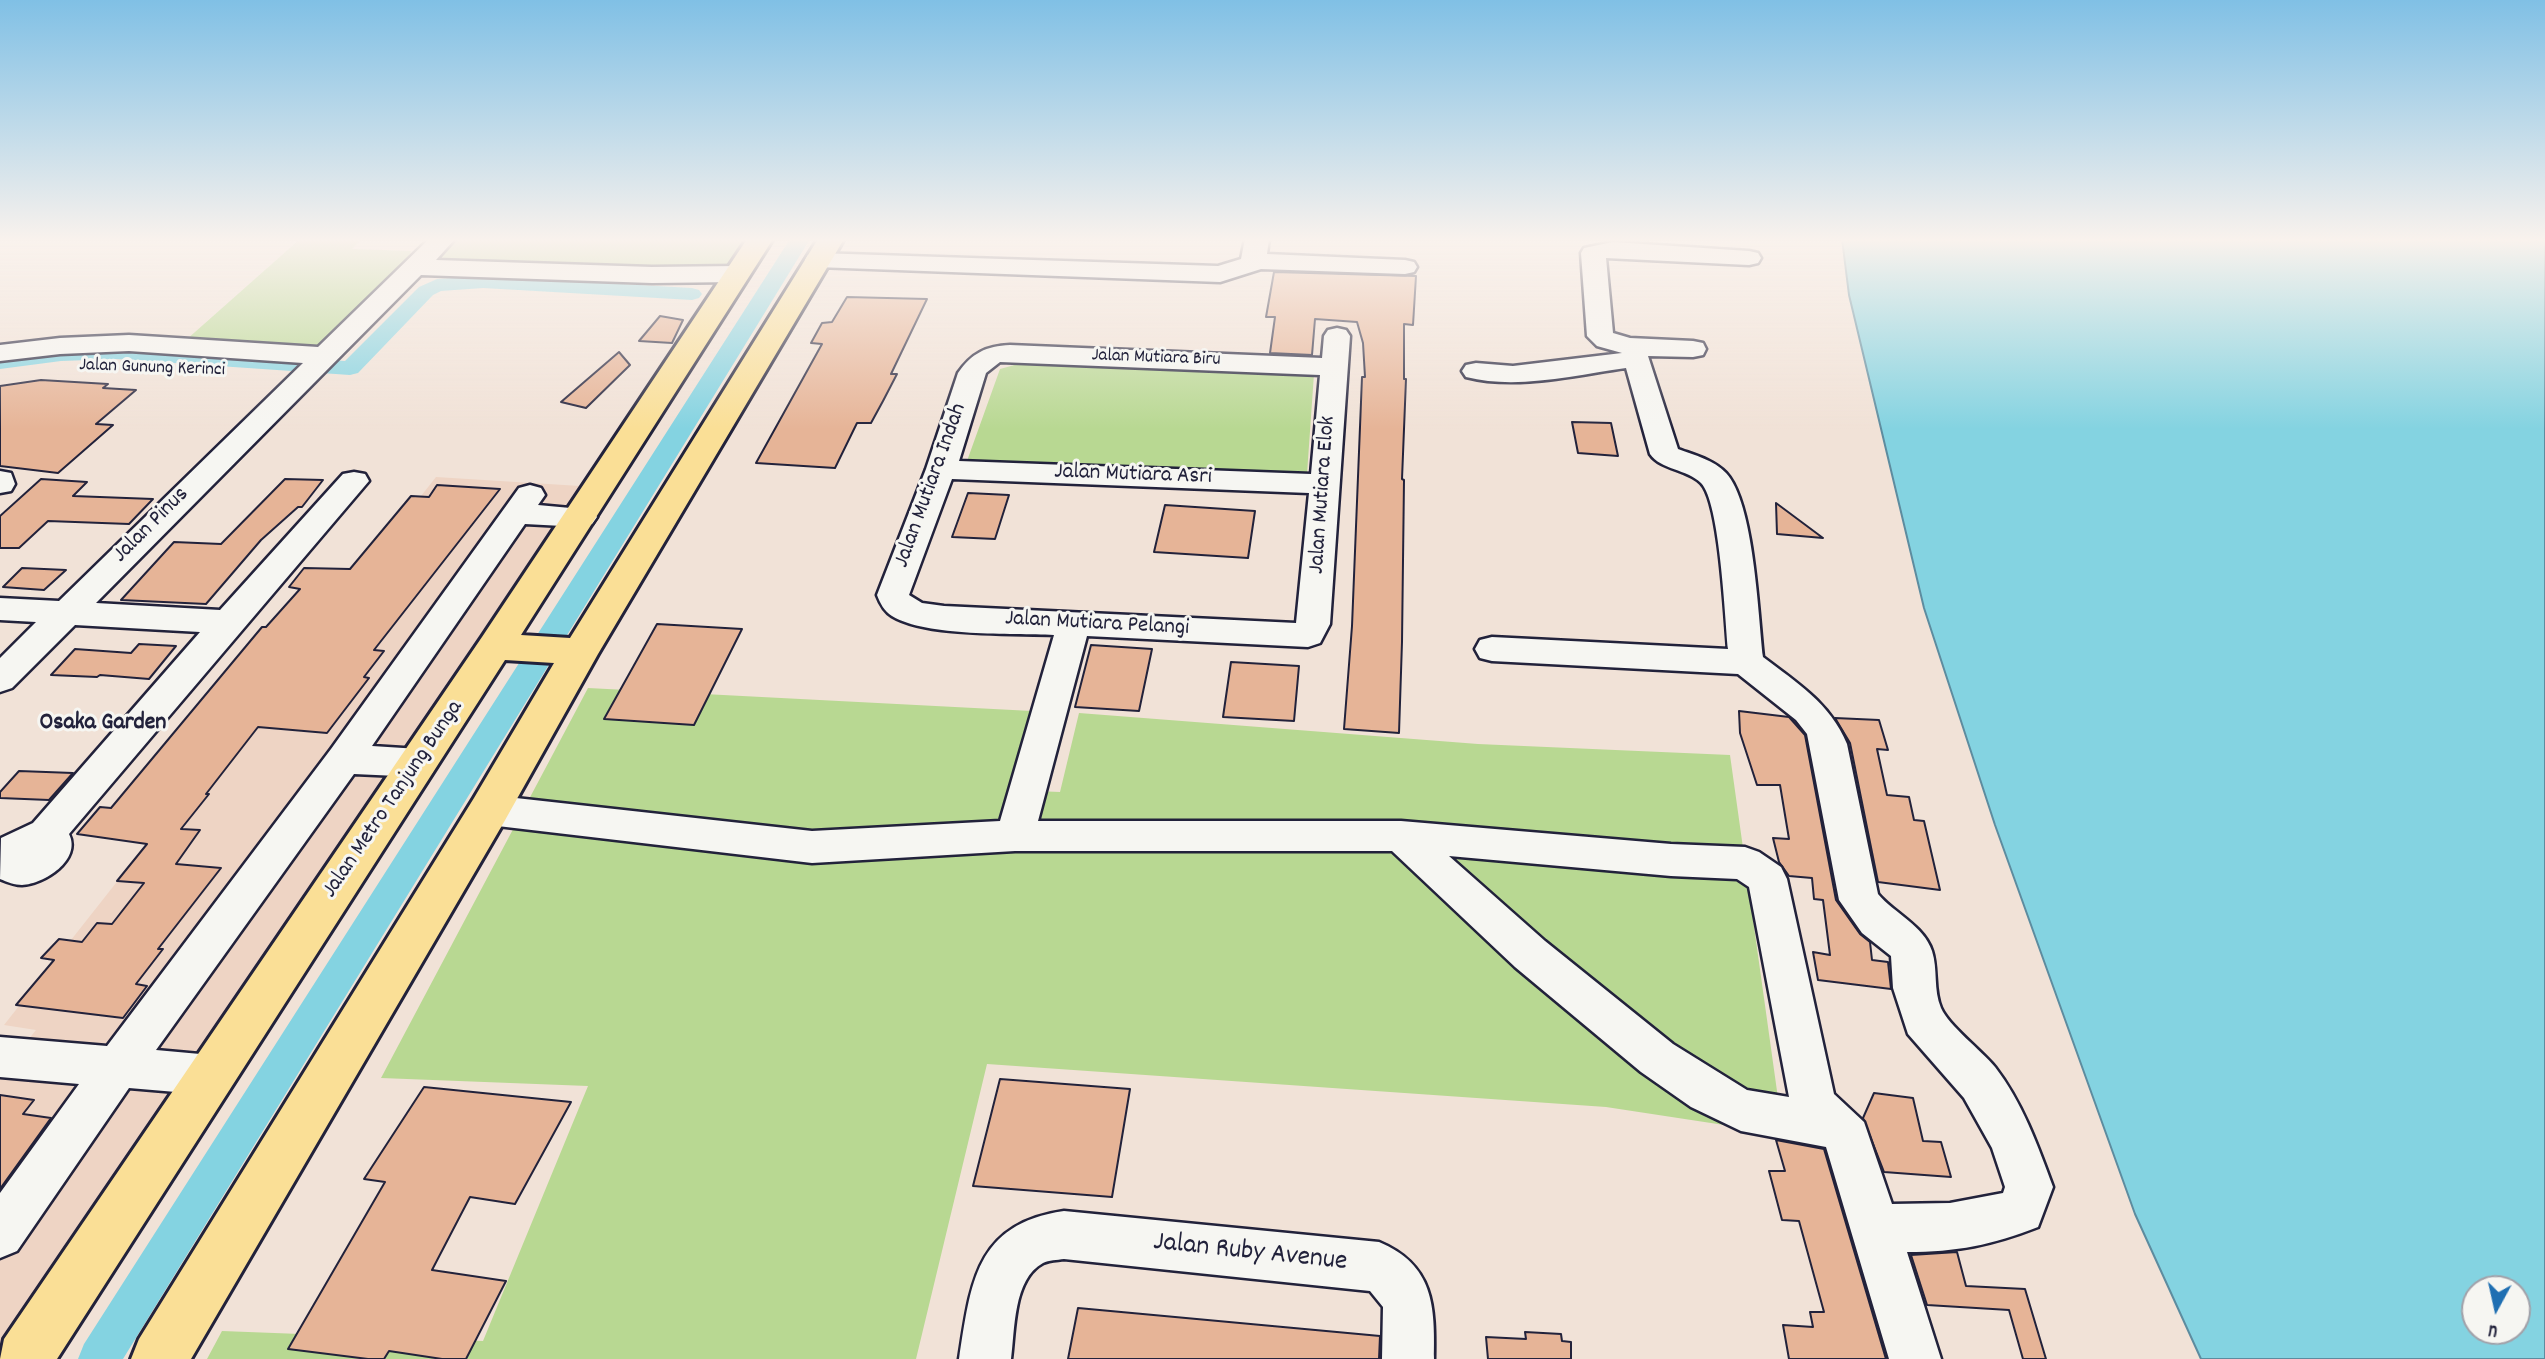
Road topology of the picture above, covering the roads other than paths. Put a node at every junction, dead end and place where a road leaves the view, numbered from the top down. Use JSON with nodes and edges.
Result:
{"nodes":[{"id":1,"x":379,"y":302,"type":"edge"},
{"id":2,"x":718,"y":302,"type":"edge"},
{"id":3,"x":791,"y":302,"type":"edge"},
{"id":4,"x":1597,"y":302,"type":"edge"},
{"id":5,"x":1337,"y":336,"type":"dead end"},
{"id":6,"x":1693,"y":349,"type":"dead end"},
{"id":7,"x":0,"y":353,"type":"edge"},
{"id":8,"x":980,"y":361,"type":"joint"},
{"id":9,"x":315,"y":365,"type":"junction"},
{"id":10,"x":1333,"y":367,"type":"junction"},
{"id":11,"x":1476,"y":371,"type":"dead end"},
{"id":12,"x":0,"y":374,"type":"edge"},
{"id":13,"x":941,"y":469,"type":"junction"},
{"id":14,"x":354,"y":481,"type":"dead end"},
{"id":15,"x":1325,"y":484,"type":"junction"},
{"id":16,"x":581,"y":516,"type":"junction"},
{"id":17,"x":903,"y":608,"type":"joint"},
{"id":18,"x":1,"y":609,"type":"edge"},
{"id":19,"x":65,"y":612,"type":"junction"},
{"id":20,"x":228,"y":622,"type":"junction"},
{"id":21,"x":1074,"y":622,"type":"junction"},
{"id":22,"x":1291,"y":635,"type":"joint"},
{"id":23,"x":503,"y":647,"type":"junction"},
{"id":24,"x":1492,"y":649,"type":"dead end"},
{"id":25,"x":570,"y":651,"type":"junction"},
{"id":26,"x":1746,"y":662,"type":"junction"},
{"id":27,"x":0,"y":679,"type":"edge"},
{"id":28,"x":352,"y":749,"type":"junction"},
{"id":29,"x":425,"y":753,"type":"junction"},
{"id":30,"x":489,"y":810,"type":"junction"},
{"id":31,"x":1015,"y":836,"type":"junction"},
{"id":32,"x":1401,"y":836,"type":"junction"},
{"id":33,"x":44,"y":837,"type":"dead end"},
{"id":34,"x":0,"y":1058,"type":"edge"},
{"id":35,"x":117,"y":1068,"type":"junction"},
{"id":36,"x":211,"y":1075,"type":"junction"},
{"id":37,"x":1838,"y":1127,"type":"junction"},
{"id":38,"x":1875,"y":1228,"type":"junction"},
{"id":39,"x":0,"y":1234,"type":"edge"},
{"id":40,"x":24,"y":1359,"type":"edge"},
{"id":41,"x":159,"y":1359,"type":"edge"},
{"id":42,"x":985,"y":1359,"type":"edge"},
{"id":43,"x":1408,"y":1359,"type":"edge"},
{"id":44,"x":1916,"y":1359,"type":"edge"}],
"edges":[{"from":1,"to":9,"type":"street","name":"Jalan Pinus"},
{"from":2,"to":16,"type":"main road","name":"Jalan Metro Tanjung Bunga"},
{"from":3,"to":25,"type":"main road"},
{"from":4,"to":6,"type":"street"},
{"from":5,"to":10,"type":"street","name":"Jalan Mutiara Elok"},
{"from":7,"to":9,"type":"street","name":"Jalan Gunung Kerinci"},
{"from":8,"to":10,"type":"street","name":"Jalan Mutiara Biru"},
{"from":8,"to":13,"type":"street","name":"Jalan Mutiara Indah"},
{"from":9,"to":12,"type":"street","name":"Jalan Gunung Kerinci"},
{"from":9,"to":19,"type":"street","name":"Jalan Pinus"},
{"from":10,"to":15,"type":"street","name":"Jalan Mutiara Elok"},
{"from":11,"to":26,"type":"street"},
{"from":13,"to":15,"type":"street","name":"Jalan Mutiara Asri"},
{"from":13,"to":17,"type":"street","name":"Jalan Mutiara Indah"},
{"from":14,"to":20,"type":"street"},
{"from":15,"to":22,"type":"street","name":"Jalan Mutiara Elok"},
{"from":16,"to":23,"type":"main road","name":"Jalan Metro Tanjung Bunga"},
{"from":16,"to":28,"type":"street"},
{"from":17,"to":21,"type":"street","name":"Jalan Mutiara Pelangi"},
{"from":18,"to":19,"type":"street"},
{"from":19,"to":20,"type":"street"},
{"from":19,"to":27,"type":"street","name":"Jalan Pinus"},
{"from":20,"to":33,"type":"street"},
{"from":21,"to":22,"type":"street","name":"Jalan Mutiara Pelangi"},
{"from":21,"to":31,"type":"street"},
{"from":23,"to":25,"type":"main road"},
{"from":23,"to":29,"type":"main road","name":"Jalan Metro Tanjung Bunga"},
{"from":24,"to":26,"type":"street"},
{"from":25,"to":30,"type":"main road"},
{"from":26,"to":38,"type":"street"},
{"from":28,"to":29,"type":"street"},
{"from":28,"to":35,"type":"street"},
{"from":29,"to":36,"type":"main road","name":"Jalan Metro Tanjung Bunga"},
{"from":30,"to":31,"type":"street"},
{"from":30,"to":41,"type":"main road"},
{"from":31,"to":32,"type":"street"},
{"from":32,"to":37,"type":"street"},
{"from":32,"to":37,"type":"street"},
{"from":34,"to":35,"type":"street"},
{"from":35,"to":36,"type":"street"},
{"from":35,"to":39,"type":"street"},
{"from":36,"to":40,"type":"main road","name":"Jalan Metro Tanjung Bunga"},
{"from":37,"to":38,"type":"street"},
{"from":38,"to":44,"type":"street"},
{"from":42,"to":43,"type":"street","name":"Jalan Ruby Avenue"}]}
